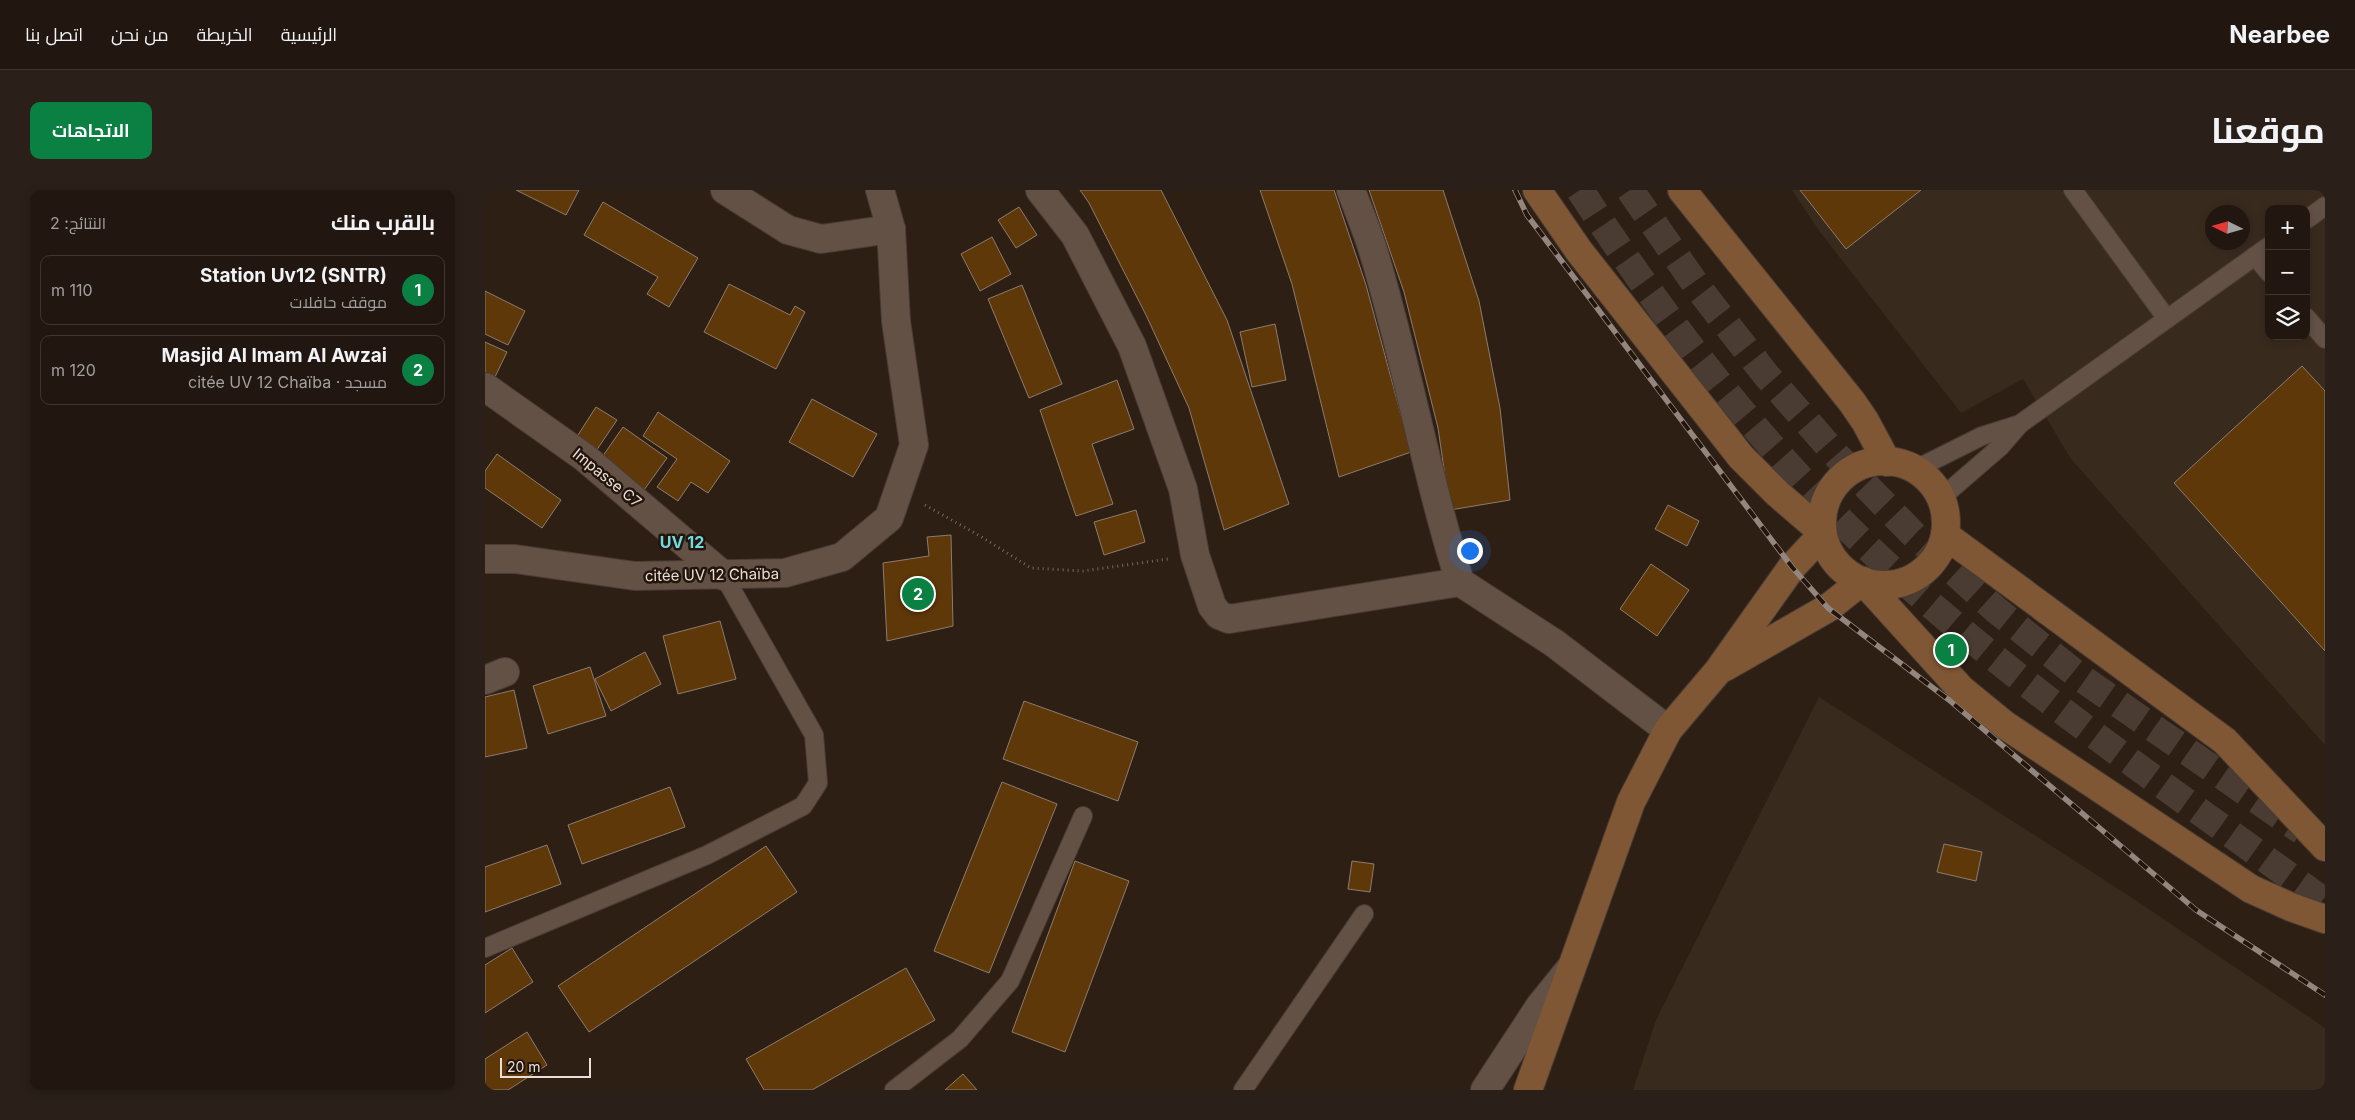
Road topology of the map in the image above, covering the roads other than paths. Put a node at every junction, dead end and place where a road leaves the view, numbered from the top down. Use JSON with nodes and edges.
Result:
{"nodes":[{"id":1,"x":725,"y":190,"type":"edge"},
{"id":2,"x":880,"y":190,"type":"edge"},
{"id":3,"x":1041,"y":190,"type":"edge"},
{"id":4,"x":1351,"y":190,"type":"edge"},
{"id":5,"x":1537,"y":190,"type":"edge"},
{"id":6,"x":1682,"y":190,"type":"edge"},
{"id":7,"x":2073,"y":190,"type":"edge"},
{"id":8,"x":2325,"y":206,"type":"edge"},
{"id":9,"x":2310,"y":217,"type":"edge"},
{"id":10,"x":891,"y":229,"type":"junction"},
{"id":11,"x":2262,"y":251,"type":"edge"},
{"id":12,"x":2167,"y":319,"type":"junction"},
{"id":13,"x":2310,"y":322,"type":"edge"},
{"id":14,"x":2325,"y":339,"type":"edge"},
{"id":15,"x":485,"y":387,"type":"edge"},
{"id":16,"x":2020,"y":424,"type":"junction"},
{"id":17,"x":1887,"y":462,"type":"junction"},
{"id":18,"x":1916,"y":469,"type":"junction"},
{"id":19,"x":1941,"y":498,"type":"junction"},
{"id":20,"x":1821,"y":534,"type":"junction"},
{"id":21,"x":1945,"y":535,"type":"junction"},
{"id":22,"x":485,"y":558,"type":"edge"},
{"id":23,"x":724,"y":576,"type":"junction"},
{"id":24,"x":1863,"y":581,"type":"junction"},
{"id":25,"x":1459,"y":582,"type":"junction"},
{"id":26,"x":1718,"y":671,"type":"junction"},
{"id":27,"x":1668,"y":730,"type":"junction"},
{"id":28,"x":1083,"y":816,"type":"dead end"},
{"id":29,"x":2323,"y":846,"type":"edge"},
{"id":30,"x":1363,"y":914,"type":"dead end"},
{"id":31,"x":2325,"y":919,"type":"edge"},
{"id":32,"x":485,"y":948,"type":"edge"},
{"id":33,"x":1573,"y":965,"type":"junction"},
{"id":34,"x":894,"y":1090,"type":"edge"},
{"id":35,"x":1243,"y":1090,"type":"edge"},
{"id":36,"x":1485,"y":1090,"type":"edge"},
{"id":37,"x":1528,"y":1090,"type":"edge"}],
"edges":[{"from":1,"to":10,"type":"street"},
{"from":2,"to":10,"type":"street","name":"citée UV 12 Chaïba"},
{"from":3,"to":25,"type":"street"},
{"from":4,"to":25,"type":"street"},
{"from":5,"to":20,"type":"main road"},
{"from":6,"to":17,"type":"main road"},
{"from":7,"to":12,"type":"lane"},
{"from":8,"to":9,"type":"lane"},
{"from":10,"to":23,"type":"street","name":"citée UV 12 Chaïba"},
{"from":11,"to":12,"type":"lane"},
{"from":12,"to":16,"type":"lane"},
{"from":13,"to":14,"type":"lane"},
{"from":15,"to":23,"type":"street","name":"Impasse C7"},
{"from":16,"to":18,"type":"lane"},
{"from":16,"to":19,"type":"lane"},
{"from":17,"to":18,"type":"main road"},
{"from":17,"to":20,"type":"main road"},
{"from":18,"to":19,"type":"main road"},
{"from":19,"to":21,"type":"main road"},
{"from":20,"to":24,"type":"main road"},
{"from":20,"to":26,"type":"main road"},
{"from":21,"to":24,"type":"main road"},
{"from":21,"to":29,"type":"main road"},
{"from":22,"to":23,"type":"street","name":"citée UV 12 Chaïba"},
{"from":23,"to":32,"type":"lane"},
{"from":24,"to":26,"type":"main road"},
{"from":24,"to":31,"type":"main road"},
{"from":25,"to":27,"type":"street"},
{"from":26,"to":27,"type":"main road"},
{"from":27,"to":33,"type":"main road"},
{"from":28,"to":34,"type":"lane"},
{"from":30,"to":35,"type":"lane"},
{"from":33,"to":36,"type":"street"},
{"from":33,"to":37,"type":"main road"}]}
